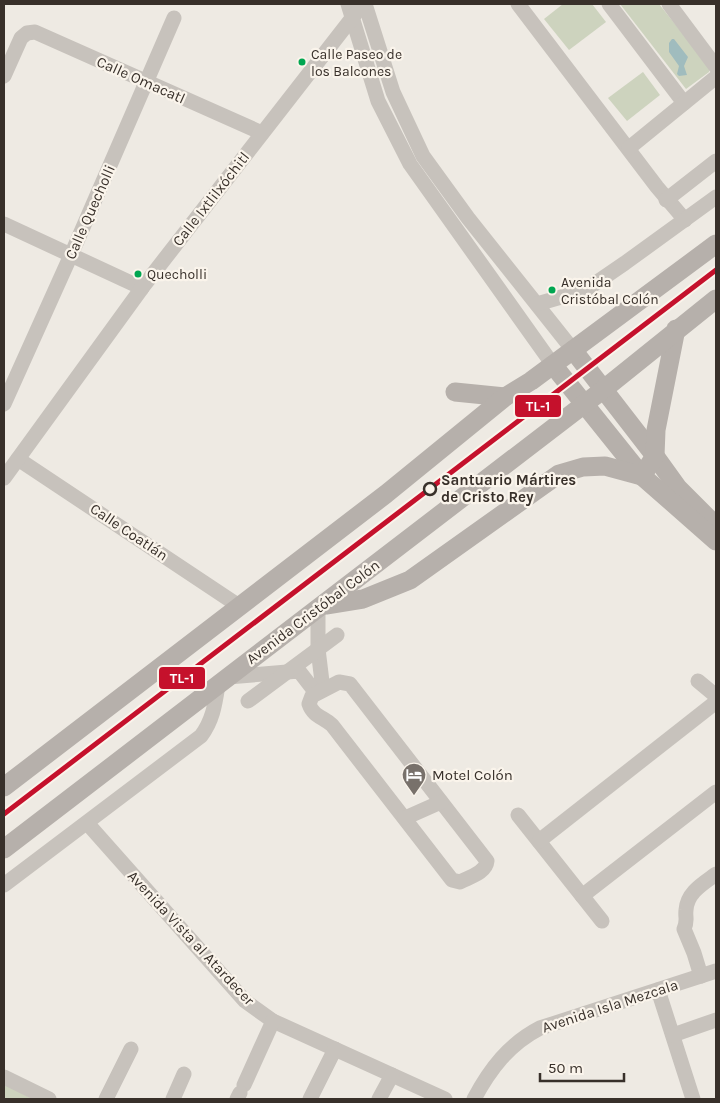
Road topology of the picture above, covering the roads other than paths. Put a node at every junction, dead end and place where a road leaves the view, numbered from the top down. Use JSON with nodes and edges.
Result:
{"nodes":[{"id":1,"x":348,"y":4,"type":"edge"},
{"id":2,"x":364,"y":4,"type":"edge"},
{"id":3,"x":518,"y":4,"type":"edge"},
{"id":4,"x":609,"y":4,"type":"edge"},
{"id":5,"x":669,"y":4,"type":"edge"},
{"id":6,"x":174,"y":18,"type":"dead end"},
{"id":7,"x":352,"y":19,"type":"junction"},
{"id":8,"x":716,"y":67,"type":"edge"},
{"id":9,"x":4,"y":76,"type":"edge"},
{"id":10,"x":716,"y":78,"type":"edge"},
{"id":11,"x":146,"y":82,"type":"junction"},
{"id":12,"x":684,"y":103,"type":"junction"},
{"id":13,"x":262,"y":133,"type":"junction"},
{"id":14,"x":629,"y":148,"type":"junction"},
{"id":15,"x":716,"y":161,"type":"edge"},
{"id":16,"x":716,"y":197,"type":"edge"},
{"id":17,"x":666,"y":200,"type":"junction"},
{"id":18,"x":685,"y":220,"type":"junction"},
{"id":19,"x":4,"y":224,"type":"edge"},
{"id":20,"x":716,"y":244,"type":"edge"},
{"id":21,"x":71,"y":255,"type":"junction"},
{"id":22,"x":142,"y":288,"type":"junction"},
{"id":23,"x":716,"y":299,"type":"edge"},
{"id":24,"x":537,"y":304,"type":"junction"},
{"id":25,"x":554,"y":326,"type":"junction"},
{"id":26,"x":676,"y":329,"type":"junction"},
{"id":27,"x":535,"y":339,"type":"junction"},
{"id":28,"x":573,"y":350,"type":"junction"},
{"id":29,"x":553,"y":365,"type":"junction"},
{"id":30,"x":604,"y":389,"type":"junction"},
{"id":31,"x":455,"y":392,"type":"dead end"},
{"id":32,"x":505,"y":397,"type":"junction"},
{"id":33,"x":4,"y":404,"type":"edge"},
{"id":34,"x":583,"y":404,"type":"junction"},
{"id":35,"x":655,"y":456,"type":"junction"},
{"id":36,"x":18,"y":459,"type":"junction"},
{"id":37,"x":5,"y":474,"type":"edge"},
{"id":38,"x":642,"y":476,"type":"junction"},
{"id":39,"x":716,"y":526,"type":"edge"},
{"id":40,"x":716,"y":541,"type":"edge"},
{"id":41,"x":239,"y":606,"type":"junction"},
{"id":42,"x":320,"y":608,"type":"junction"},
{"id":43,"x":337,"y":635,"type":"dead end"},
{"id":44,"x":318,"y":649,"type":"junction"},
{"id":45,"x":288,"y":672,"type":"junction"},
{"id":46,"x":223,"y":681,"type":"junction"},
{"id":47,"x":698,"y":681,"type":"dead end"},
{"id":48,"x":319,"y":692,"type":"junction"},
{"id":49,"x":716,"y":696,"type":"edge"},
{"id":50,"x":248,"y":701,"type":"dead end"},
{"id":51,"x":716,"y":702,"type":"edge"},
{"id":52,"x":4,"y":787,"type":"edge"},
{"id":53,"x":716,"y":792,"type":"edge"},
{"id":54,"x":441,"y":802,"type":"junction"},
{"id":55,"x":518,"y":815,"type":"dead end"},
{"id":56,"x":404,"y":818,"type":"junction"},
{"id":57,"x":87,"y":823,"type":"junction"},
{"id":58,"x":539,"y":841,"type":"junction"},
{"id":59,"x":4,"y":849,"type":"edge"},
{"id":60,"x":716,"y":874,"type":"edge"},
{"id":61,"x":716,"y":884,"type":"edge"},
{"id":62,"x":4,"y":885,"type":"edge"},
{"id":63,"x":694,"y":891,"type":"junction"},
{"id":64,"x":582,"y":896,"type":"junction"},
{"id":65,"x":602,"y":921,"type":"dead end"},
{"id":66,"x":709,"y":974,"type":"edge"},
{"id":67,"x":662,"y":989,"type":"junction"},
{"id":68,"x":716,"y":1020,"type":"edge"},
{"id":69,"x":273,"y":1021,"type":"junction"},
{"id":70,"x":677,"y":1033,"type":"junction"},
{"id":71,"x":131,"y":1049,"type":"dead end"},
{"id":72,"x":335,"y":1049,"type":"junction"},
{"id":73,"x":184,"y":1074,"type":"dead end"},
{"id":74,"x":392,"y":1075,"type":"junction"},
{"id":75,"x":4,"y":1077,"type":"edge"},
{"id":76,"x":240,"y":1092,"type":"edge"},
{"id":77,"x":46,"y":1098,"type":"edge"},
{"id":78,"x":106,"y":1099,"type":"edge"},
{"id":79,"x":172,"y":1099,"type":"edge"},
{"id":80,"x":310,"y":1099,"type":"edge"},
{"id":81,"x":379,"y":1099,"type":"edge"},
{"id":82,"x":444,"y":1099,"type":"edge"},
{"id":83,"x":474,"y":1099,"type":"edge"},
{"id":84,"x":693,"y":1099,"type":"edge"}],
"edges":[{"from":1,"to":7,"type":"street"},
{"from":2,"to":7,"type":"street","name":"Calle Ixtlilxóchitl"},
{"from":2,"to":24,"type":"street"},
{"from":3,"to":14,"type":"street"},
{"from":4,"to":12,"type":"street"},
{"from":5,"to":8,"type":"street"},
{"from":6,"to":11,"type":"street","name":"Calle Quecholli"},
{"from":7,"to":13,"type":"street","name":"Calle Ixtlilxóchitl"},
{"from":7,"to":27,"type":"street"},
{"from":9,"to":11,"type":"street","name":"Calle Omacatl"},
{"from":10,"to":12,"type":"street"},
{"from":11,"to":13,"type":"street","name":"Calle Omacatl"},
{"from":11,"to":21,"type":"street","name":"Calle Quecholli"},
{"from":12,"to":14,"type":"street"},
{"from":13,"to":22,"type":"street","name":"Calle Ixtlilxóchitl"},
{"from":14,"to":17,"type":"street"},
{"from":15,"to":17,"type":"street"},
{"from":16,"to":18,"type":"street"},
{"from":17,"to":18,"type":"street"},
{"from":18,"to":24,"type":"street"},
{"from":19,"to":21,"type":"street"},
{"from":20,"to":28,"type":"main road"},
{"from":21,"to":22,"type":"street"},
{"from":21,"to":33,"type":"street","name":"Calle Quecholli"},
{"from":22,"to":36,"type":"street","name":"Calle Ixtlilxóchitl"},
{"from":23,"to":26,"type":"main road","name":"Avenida Cristóbal Colón"},
{"from":24,"to":25,"type":"street"},
{"from":25,"to":27,"type":"street"},
{"from":25,"to":28,"type":"street"},
{"from":26,"to":30,"type":"main road","name":"Avenida Cristóbal Colón"},
{"from":26,"to":35,"type":"main road"},
{"from":27,"to":29,"type":"street"},
{"from":28,"to":29,"type":"main road"},
{"from":28,"to":30,"type":"main road"},
{"from":29,"to":32,"type":"main road"},
{"from":29,"to":34,"type":"main road"},
{"from":30,"to":34,"type":"main road","name":"Avenida Cristóbal Colón"},
{"from":30,"to":35,"type":"main road"},
{"from":31,"to":32,"type":"main road"},
{"from":32,"to":41,"type":"main road"},
{"from":34,"to":38,"type":"main road"},
{"from":34,"to":42,"type":"main road","name":"Avenida Cristóbal Colón"},
{"from":35,"to":38,"type":"main road"},
{"from":35,"to":39,"type":"main road"},
{"from":36,"to":37,"type":"street","name":"Calle Ixtlilxóchitl"},
{"from":36,"to":41,"type":"street","name":"Calle Coatlán"},
{"from":38,"to":40,"type":"main road"},
{"from":38,"to":42,"type":"main road"},
{"from":41,"to":52,"type":"main road"},
{"from":42,"to":44,"type":"street"},
{"from":42,"to":46,"type":"main road","name":"Avenida Cristóbal Colón"},
{"from":43,"to":44,"type":"street"},
{"from":44,"to":45,"type":"street"},
{"from":44,"to":48,"type":"street"},
{"from":45,"to":46,"type":"street"},
{"from":45,"to":48,"type":"street"},
{"from":45,"to":50,"type":"street"},
{"from":46,"to":57,"type":"street"},
{"from":46,"to":59,"type":"main road","name":"Avenida Cristóbal Colón"},
{"from":47,"to":49,"type":"street"},
{"from":48,"to":54,"type":"street"},
{"from":48,"to":56,"type":"street"},
{"from":51,"to":58,"type":"street"},
{"from":53,"to":64,"type":"street"},
{"from":54,"to":56,"type":"street"},
{"from":54,"to":56,"type":"street"},
{"from":55,"to":58,"type":"street"},
{"from":57,"to":62,"type":"street"},
{"from":57,"to":69,"type":"street","name":"Avenida Vista al Atardecer"},
{"from":58,"to":64,"type":"street"},
{"from":60,"to":63,"type":"street"},
{"from":61,"to":63,"type":"street"},
{"from":63,"to":66,"type":"street"},
{"from":64,"to":65,"type":"street"},
{"from":66,"to":67,"type":"street","name":"Avenida Isla Mezcala"},
{"from":67,"to":70,"type":"street"},
{"from":67,"to":83,"type":"street","name":"Avenida Isla Mezcala"},
{"from":68,"to":70,"type":"street"},
{"from":69,"to":72,"type":"street","name":"Avenida Vista al Atardecer"},
{"from":69,"to":76,"type":"street"},
{"from":70,"to":84,"type":"street"},
{"from":71,"to":78,"type":"street"},
{"from":72,"to":74,"type":"street","name":"Avenida Vista al Atardecer"},
{"from":72,"to":80,"type":"street"},
{"from":73,"to":79,"type":"street"},
{"from":74,"to":81,"type":"street"},
{"from":74,"to":82,"type":"street","name":"Avenida Vista al Atardecer"},
{"from":75,"to":77,"type":"street"}]}
